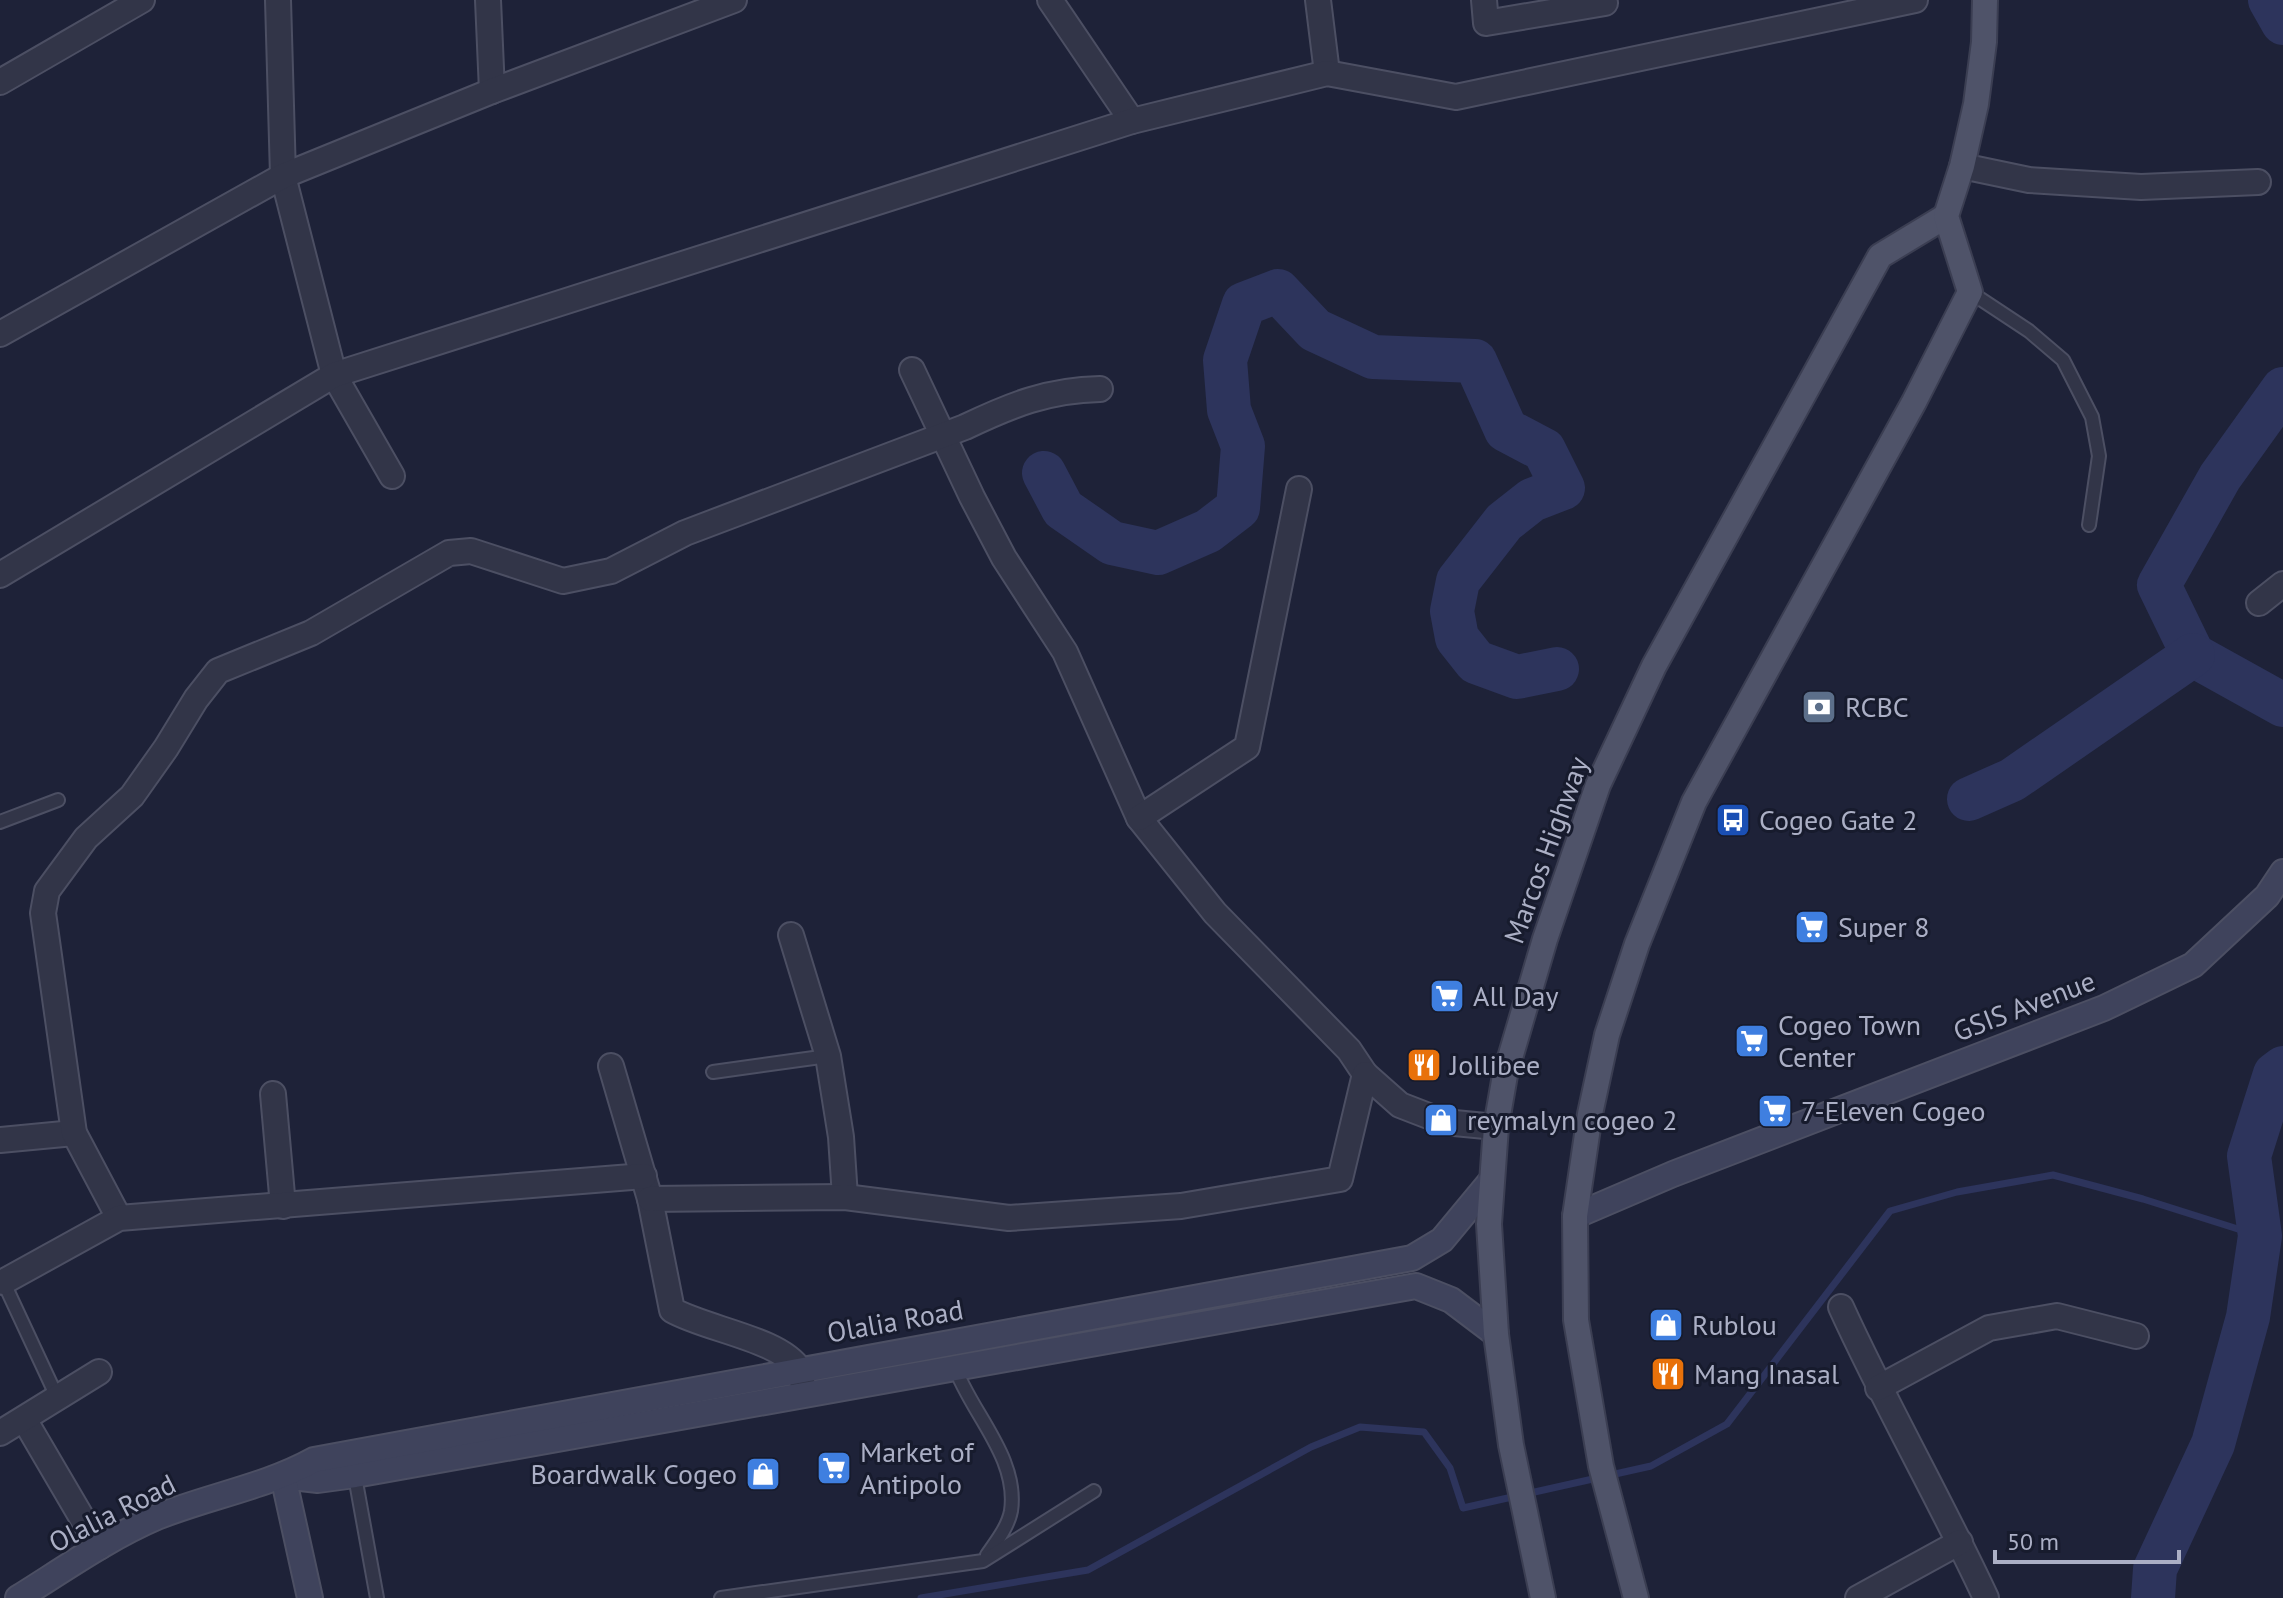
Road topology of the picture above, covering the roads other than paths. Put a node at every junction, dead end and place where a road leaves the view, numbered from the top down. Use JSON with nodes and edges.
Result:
{"nodes":[{"id":1,"x":142,"y":0,"type":"edge"},
{"id":2,"x":278,"y":0,"type":"edge"},
{"id":3,"x":488,"y":0,"type":"edge"},
{"id":4,"x":734,"y":0,"type":"edge"},
{"id":5,"x":1050,"y":0,"type":"edge"},
{"id":6,"x":1318,"y":0,"type":"edge"},
{"id":7,"x":1484,"y":0,"type":"edge"},
{"id":8,"x":1915,"y":0,"type":"edge"},
{"id":9,"x":1985,"y":0,"type":"edge"},
{"id":10,"x":1605,"y":3,"type":"dead end"},
{"id":11,"x":1327,"y":73,"type":"junction"},
{"id":12,"x":0,"y":82,"type":"edge"},
{"id":13,"x":492,"y":91,"type":"junction"},
{"id":14,"x":1132,"y":121,"type":"junction"},
{"id":15,"x":1962,"y":166,"type":"junction"},
{"id":16,"x":283,"y":176,"type":"junction"},
{"id":17,"x":2258,"y":182,"type":"dead end"},
{"id":18,"x":1946,"y":216,"type":"junction"},
{"id":19,"x":1970,"y":292,"type":"junction"},
{"id":20,"x":0,"y":334,"type":"edge"},
{"id":21,"x":912,"y":370,"type":"dead end"},
{"id":22,"x":334,"y":375,"type":"junction"},
{"id":23,"x":1100,"y":389,"type":"dead end"},
{"id":24,"x":942,"y":435,"type":"junction"},
{"id":25,"x":392,"y":476,"type":"dead end"},
{"id":26,"x":1299,"y":489,"type":"dead end"},
{"id":27,"x":2089,"y":525,"type":"dead end"},
{"id":28,"x":0,"y":575,"type":"edge"},
{"id":29,"x":2283,"y":584,"type":"edge"},
{"id":30,"x":2259,"y":603,"type":"dead end"},
{"id":31,"x":58,"y":800,"type":"dead end"},
{"id":32,"x":1139,"y":818,"type":"junction"},
{"id":33,"x":0,"y":822,"type":"edge"},
{"id":34,"x":2283,"y":872,"type":"edge"},
{"id":35,"x":791,"y":935,"type":"dead end"},
{"id":36,"x":828,"y":1056,"type":"junction"},
{"id":37,"x":611,"y":1066,"type":"dead end"},
{"id":38,"x":713,"y":1072,"type":"dead end"},
{"id":39,"x":1365,"y":1074,"type":"junction"},
{"id":40,"x":273,"y":1094,"type":"dead end"},
{"id":41,"x":1496,"y":1127,"type":"junction"},
{"id":42,"x":74,"y":1133,"type":"junction"},
{"id":43,"x":0,"y":1140,"type":"edge"},
{"id":44,"x":1491,"y":1181,"type":"junction"},
{"id":45,"x":647,"y":1188,"type":"junction"},
{"id":46,"x":845,"y":1197,"type":"junction"},
{"id":47,"x":283,"y":1206,"type":"junction"},
{"id":48,"x":1575,"y":1216,"type":"junction"},
{"id":49,"x":119,"y":1218,"type":"junction"},
{"id":50,"x":2,"y":1278,"type":"edge"},
{"id":51,"x":1841,"y":1307,"type":"dead end"},
{"id":52,"x":1496,"y":1334,"type":"junction"},
{"id":53,"x":2136,"y":1336,"type":"dead end"},
{"id":54,"x":949,"y":1342,"type":"junction"},
{"id":55,"x":955,"y":1368,"type":"junction"},
{"id":56,"x":800,"y":1369,"type":"junction"},
{"id":57,"x":99,"y":1372,"type":"dead end"},
{"id":58,"x":1878,"y":1388,"type":"junction"},
{"id":59,"x":805,"y":1395,"type":"junction"},
{"id":60,"x":57,"y":1397,"type":"junction"},
{"id":61,"x":24,"y":1419,"type":"junction"},
{"id":62,"x":0,"y":1433,"type":"edge"},
{"id":63,"x":353,"y":1464,"type":"junction"},
{"id":64,"x":283,"y":1476,"type":"junction"},
{"id":65,"x":1094,"y":1491,"type":"dead end"},
{"id":66,"x":1960,"y":1542,"type":"junction"},
{"id":67,"x":99,"y":1547,"type":"junction"},
{"id":68,"x":983,"y":1561,"type":"junction"},
{"id":69,"x":18,"y":1598,"type":"edge"},
{"id":70,"x":310,"y":1598,"type":"edge"},
{"id":71,"x":377,"y":1598,"type":"edge"},
{"id":72,"x":721,"y":1598,"type":"edge"},
{"id":73,"x":1543,"y":1598,"type":"edge"},
{"id":74,"x":1636,"y":1598,"type":"edge"},
{"id":75,"x":1858,"y":1598,"type":"edge"},
{"id":76,"x":1986,"y":1598,"type":"edge"}],
"edges":[{"from":1,"to":12,"type":"street"},
{"from":2,"to":16,"type":"street"},
{"from":3,"to":13,"type":"street"},
{"from":4,"to":13,"type":"street"},
{"from":5,"to":14,"type":"street"},
{"from":6,"to":11,"type":"street"},
{"from":7,"to":10,"type":"street"},
{"from":8,"to":11,"type":"street"},
{"from":9,"to":15,"type":"main road"},
{"from":11,"to":14,"type":"street"},
{"from":13,"to":16,"type":"street"},
{"from":14,"to":22,"type":"street"},
{"from":15,"to":17,"type":"street"},
{"from":15,"to":18,"type":"main road"},
{"from":16,"to":20,"type":"street"},
{"from":16,"to":22,"type":"street"},
{"from":18,"to":19,"type":"main road"},
{"from":18,"to":41,"type":"main road","name":"Marcos Highway"},
{"from":19,"to":27,"type":"lane"},
{"from":19,"to":48,"type":"main road"},
{"from":21,"to":24,"type":"street"},
{"from":22,"to":25,"type":"street"},
{"from":22,"to":28,"type":"street"},
{"from":23,"to":24,"type":"street"},
{"from":24,"to":32,"type":"street"},
{"from":24,"to":42,"type":"street"},
{"from":26,"to":32,"type":"street"},
{"from":29,"to":30,"type":"street"},
{"from":31,"to":33,"type":"lane"},
{"from":32,"to":39,"type":"street"},
{"from":34,"to":48,"type":"main road","name":"GSIS Avenue"},
{"from":35,"to":36,"type":"street"},
{"from":36,"to":38,"type":"lane"},
{"from":36,"to":46,"type":"street"},
{"from":37,"to":45,"type":"street"},
{"from":39,"to":41,"type":"street"},
{"from":39,"to":46,"type":"street"},
{"from":40,"to":47,"type":"street"},
{"from":41,"to":44,"type":"main road","name":"Marcos Highway"},
{"from":42,"to":43,"type":"street"},
{"from":42,"to":49,"type":"street"},
{"from":44,"to":52,"type":"main road","name":"Marcos Highway"},
{"from":44,"to":54,"type":"main road","name":"Olalia Road"},
{"from":45,"to":46,"type":"street"},
{"from":45,"to":47,"type":"street"},
{"from":45,"to":56,"type":"street"},
{"from":47,"to":49,"type":"street"},
{"from":48,"to":74,"type":"main road"},
{"from":49,"to":50,"type":"street"},
{"from":50,"to":60,"type":"lane"},
{"from":51,"to":58,"type":"street"},
{"from":52,"to":55,"type":"main road","name":"Olalia Road"},
{"from":52,"to":73,"type":"main road","name":"Marcos Highway"},
{"from":53,"to":58,"type":"street"},
{"from":54,"to":55,"type":"lane"},
{"from":54,"to":56,"type":"main road","name":"Olalia Road"},
{"from":55,"to":59,"type":"main road","name":"Olalia Road"},
{"from":55,"to":68,"type":"lane"},
{"from":56,"to":59,"type":"street"},
{"from":56,"to":63,"type":"main road","name":"Olalia Road"},
{"from":57,"to":60,"type":"street"},
{"from":58,"to":66,"type":"street"},
{"from":59,"to":63,"type":"main road","name":"Olalia Road"},
{"from":60,"to":61,"type":"street"},
{"from":61,"to":62,"type":"street"},
{"from":61,"to":67,"type":"street"},
{"from":63,"to":64,"type":"main road","name":"Olalia Road"},
{"from":63,"to":71,"type":"lane"},
{"from":64,"to":67,"type":"main road","name":"Olalia Road"},
{"from":64,"to":70,"type":"main road"},
{"from":65,"to":68,"type":"lane"},
{"from":66,"to":75,"type":"street"},
{"from":66,"to":76,"type":"street"},
{"from":67,"to":69,"type":"main road","name":"Olalia Road"},
{"from":68,"to":72,"type":"lane"}]}
